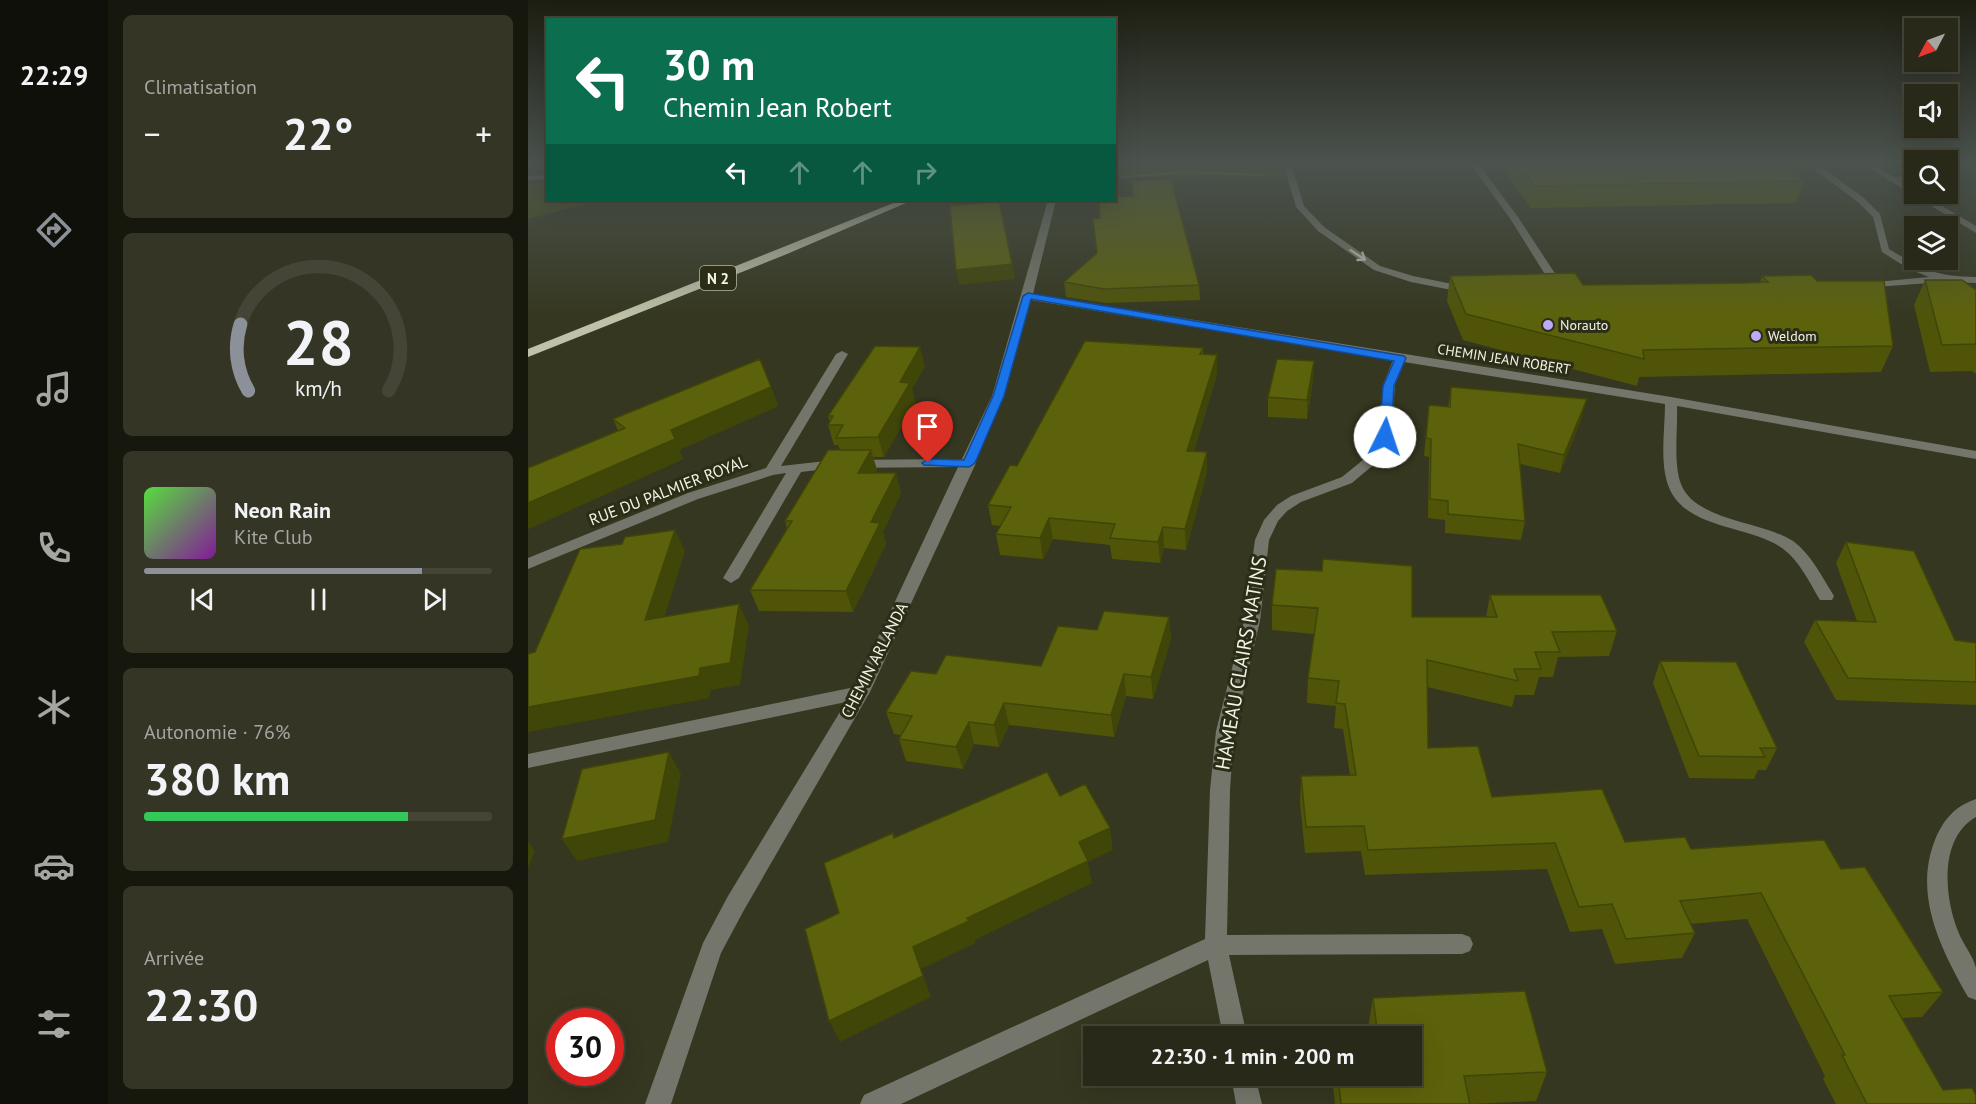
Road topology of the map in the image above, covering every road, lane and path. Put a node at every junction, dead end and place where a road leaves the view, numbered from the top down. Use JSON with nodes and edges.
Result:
{"nodes":[{"id":1,"x":873,"y":215,"type":"edge"},
{"id":2,"x":1047,"y":215,"type":"edge"},
{"id":3,"x":1307,"y":215,"type":"edge"},
{"id":4,"x":1512,"y":215,"type":"edge"},
{"id":5,"x":1876,"y":215,"type":"edge"},
{"id":6,"x":1950,"y":215,"type":"edge"},
{"id":7,"x":1976,"y":230,"type":"edge"},
{"id":8,"x":1550,"y":274,"type":"junction"},
{"id":9,"x":1536,"y":275,"type":"edge"},
{"id":10,"x":1457,"y":278,"type":"edge"},
{"id":11,"x":1411,"y":279,"type":"junction"},
{"id":12,"x":1944,"y":279,"type":"junction"},
{"id":13,"x":1976,"y":280,"type":"edge"},
{"id":14,"x":1852,"y":287,"type":"edge"},
{"id":15,"x":1479,"y":291,"type":"edge"},
{"id":16,"x":1554,"y":291,"type":"edge"},
{"id":17,"x":1028,"y":296,"type":"junction"},
{"id":18,"x":528,"y":353,"type":"edge"},
{"id":19,"x":842,"y":354,"type":"dead end"},
{"id":20,"x":1401,"y":358,"type":"junction"},
{"id":21,"x":1671,"y":401,"type":"junction"},
{"id":22,"x":1976,"y":455,"type":"edge"},
{"id":23,"x":969,"y":463,"type":"junction"},
{"id":24,"x":796,"y":468,"type":"junction"},
{"id":25,"x":771,"y":471,"type":"junction"},
{"id":26,"x":528,"y":564,"type":"edge"},
{"id":27,"x":731,"y":578,"type":"dead end"},
{"id":28,"x":1826,"y":596,"type":"dead end"},
{"id":29,"x":861,"y":692,"type":"junction"},
{"id":30,"x":528,"y":761,"type":"edge"},
{"id":31,"x":1976,"y":807,"type":"edge"},
{"id":32,"x":1462,"y":944,"type":"dead end"},
{"id":33,"x":1216,"y":945,"type":"junction"},
{"id":34,"x":1976,"y":989,"type":"edge"},
{"id":35,"x":1233,"y":1026,"type":"edge"},
{"id":36,"x":1245,"y":1086,"type":"edge"},
{"id":37,"x":658,"y":1104,"type":"edge"},
{"id":38,"x":873,"y":1104,"type":"edge"},
{"id":39,"x":1249,"y":1104,"type":"edge"}],
"edges":[{"from":1,"to":18,"type":"highway","number":"N 2"},
{"from":2,"to":17,"type":"street","name":"CHEMIN ARLANDA"},
{"from":3,"to":11,"type":"street","one_way":true},
{"from":4,"to":8,"type":"street"},
{"from":5,"to":12,"type":"street"},
{"from":6,"to":7,"type":"street"},
{"from":8,"to":9,"type":"street"},
{"from":8,"to":16,"type":"street"},
{"from":10,"to":11,"type":"street"},
{"from":11,"to":15,"type":"street"},
{"from":12,"to":13,"type":"street"},
{"from":12,"to":14,"type":"street"},
{"from":17,"to":20,"type":"street","name":"CHEMIN JEAN ROBERT"},
{"from":17,"to":23,"type":"street","name":"CHEMIN ARLANDA"},
{"from":19,"to":25,"type":"street"},
{"from":20,"to":21,"type":"street","name":"CHEMIN JEAN ROBERT"},
{"from":20,"to":33,"type":"street","name":"HAMEAU CLAIRS MATINS"},
{"from":21,"to":22,"type":"street","name":"CHEMIN JEAN ROBERT"},
{"from":21,"to":28,"type":"street"},
{"from":23,"to":24,"type":"street","name":"RUE DU PALMIER ROYAL"},
{"from":23,"to":29,"type":"street","name":"CHEMIN ARLANDA"},
{"from":24,"to":25,"type":"street","name":"RUE DU PALMIER ROYAL"},
{"from":24,"to":27,"type":"street"},
{"from":25,"to":26,"type":"street","name":"RUE DU PALMIER ROYAL"},
{"from":29,"to":30,"type":"street"},
{"from":29,"to":37,"type":"street","name":"CHEMIN ARLANDA"},
{"from":31,"to":34,"type":"street"},
{"from":32,"to":33,"type":"street"},
{"from":33,"to":35,"type":"street","name":"HAMEAU CLAIRS MATINS"},
{"from":33,"to":38,"type":"street"},
{"from":36,"to":39,"type":"street"}]}
